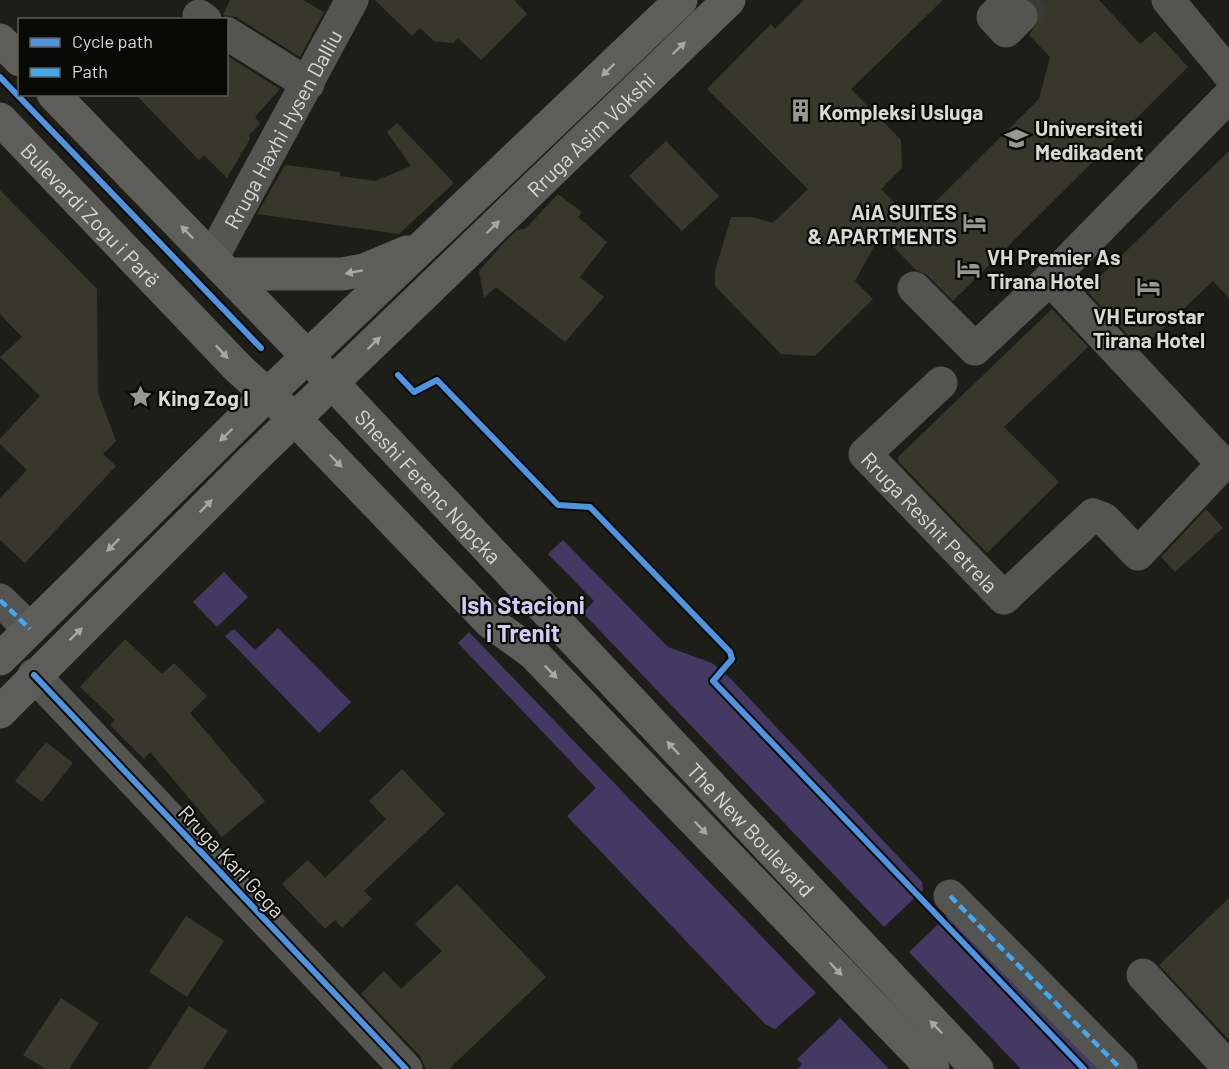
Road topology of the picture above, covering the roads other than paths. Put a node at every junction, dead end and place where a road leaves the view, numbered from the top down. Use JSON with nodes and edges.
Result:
{"nodes":[{"id":1,"x":352,"y":0,"type":"edge"},
{"id":2,"x":681,"y":0,"type":"edge"},
{"id":3,"x":729,"y":0,"type":"edge"},
{"id":4,"x":1168,"y":0,"type":"edge"},
{"id":5,"x":228,"y":34,"type":"edge"},
{"id":6,"x":0,"y":40,"type":"edge"},
{"id":7,"x":18,"y":58,"type":"edge"},
{"id":8,"x":1229,"y":74,"type":"edge"},
{"id":9,"x":308,"y":84,"type":"junction"},
{"id":10,"x":55,"y":96,"type":"edge"},
{"id":11,"x":1229,"y":96,"type":"edge"},
{"id":12,"x":0,"y":119,"type":"edge"},
{"id":13,"x":428,"y":243,"type":"junction"},
{"id":14,"x":220,"y":266,"type":"junction"},
{"id":15,"x":1050,"y":279,"type":"junction"},
{"id":16,"x":914,"y":288,"type":"dead end"},
{"id":17,"x":307,"y":356,"type":"junction"},
{"id":18,"x":332,"y":383,"type":"junction"},
{"id":19,"x":941,"y":383,"type":"dead end"},
{"id":20,"x":268,"y":394,"type":"junction"},
{"id":21,"x":295,"y":419,"type":"junction"},
{"id":22,"x":528,"y":589,"type":"joint"},
{"id":23,"x":0,"y":600,"type":"edge"},
{"id":24,"x":30,"y":629,"type":"junction"},
{"id":25,"x":1,"y":658,"type":"edge"},
{"id":26,"x":34,"y":675,"type":"junction"},
{"id":27,"x":0,"y":712,"type":"edge"},
{"id":28,"x":950,"y":896,"type":"dead end"},
{"id":29,"x":1143,"y":975,"type":"dead end"},
{"id":30,"x":1229,"y":1068,"type":"edge"},
{"id":31,"x":405,"y":1069,"type":"edge"},
{"id":32,"x":933,"y":1069,"type":"edge"},
{"id":33,"x":977,"y":1069,"type":"edge"},
{"id":34,"x":1121,"y":1069,"type":"edge"}],
"edges":[{"from":1,"to":9,"type":"street","name":"Rruga Haxhi Hysen Dalliu"},
{"from":2,"to":13,"type":"main road","name":"Rruga Asim Vokshi","one_way":true},
{"from":18,"to":3,"type":"main road","name":"Rruga Asim Vokshi","one_way":true},
{"from":4,"to":8,"type":"street"},
{"from":5,"to":9,"type":"street"},
{"from":6,"to":7,"type":"main road"},
{"from":9,"to":14,"type":"street","name":"Rruga Haxhi Hysen Dalliu"},
{"from":14,"to":10,"type":"main road","one_way":true},
{"from":11,"to":15,"type":"street"},
{"from":12,"to":20,"type":"main road","name":"Bulevardi Zogu i Parë","one_way":true},
{"from":13,"to":14,"type":"main road","one_way":true},
{"from":13,"to":17,"type":"main road"},
{"from":14,"to":17,"type":"main road","name":"Sheshi Ferenc Nopçka"},
{"from":15,"to":16,"type":"street"},
{"from":15,"to":19,"type":"street","name":"Rruga Reshit Petrela"},
{"from":17,"to":18,"type":"main road","name":"Sheshi Ferenc Nopçka"},
{"from":17,"to":20,"type":"main road"},
{"from":18,"to":21,"type":"main road"},
{"from":18,"to":22,"type":"main road","name":"Sheshi Ferenc Nopçka"},
{"from":20,"to":21,"type":"main road"},
{"from":20,"to":24,"type":"main road","one_way":true},
{"from":26,"to":21,"type":"main road","one_way":true},
{"from":21,"to":32,"type":"main road","name":"The New Boulevard","one_way":true},
{"from":33,"to":22,"type":"main road","name":"The New Boulevard","one_way":true},
{"from":23,"to":24,"type":"street"},
{"from":24,"to":25,"type":"main road"},
{"from":25,"to":26,"type":"main road"},
{"from":26,"to":27,"type":"main road"},
{"from":26,"to":31,"type":"street","name":"Rruga Karl Gega"},
{"from":28,"to":34,"type":"street"},
{"from":29,"to":30,"type":"street"}]}
